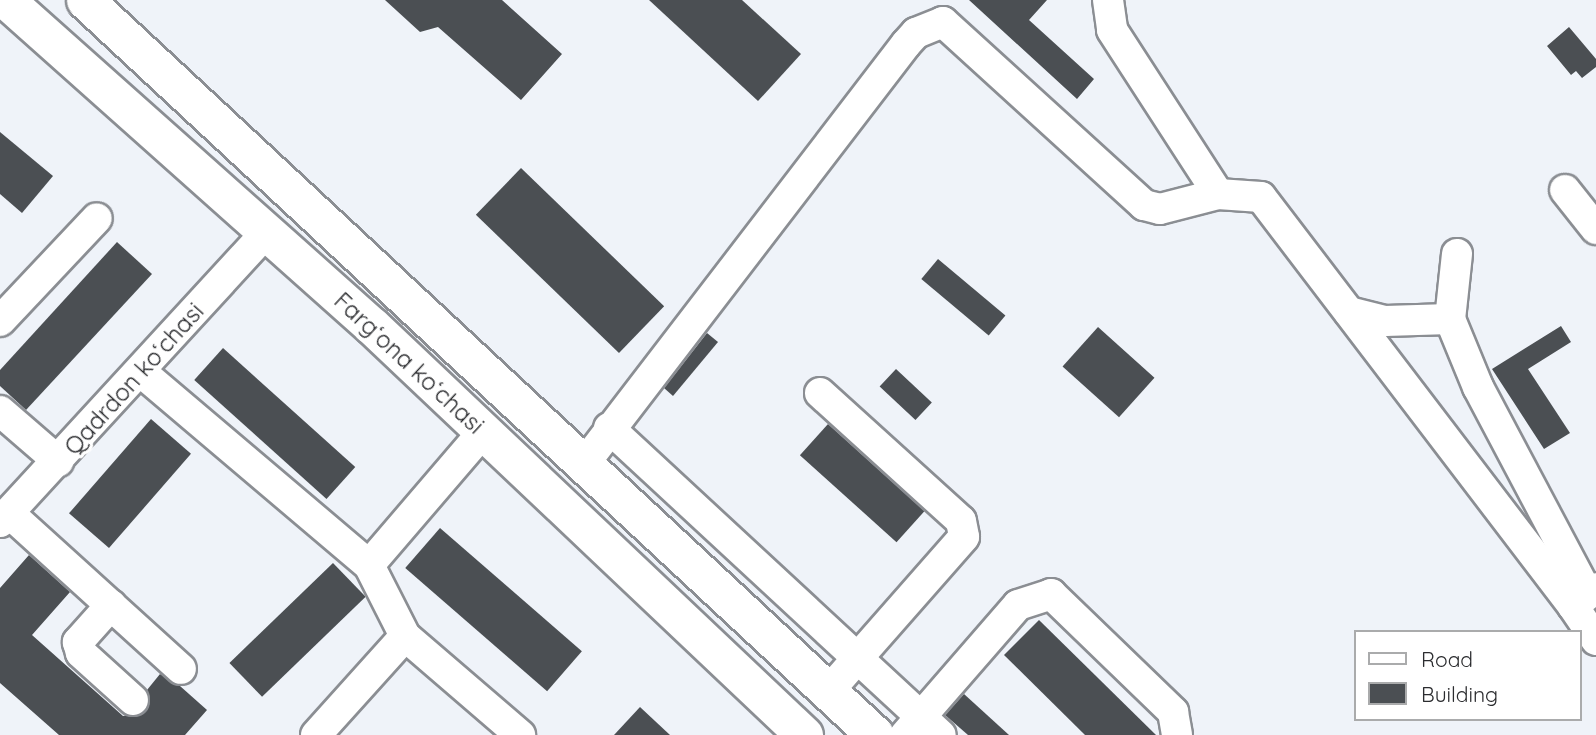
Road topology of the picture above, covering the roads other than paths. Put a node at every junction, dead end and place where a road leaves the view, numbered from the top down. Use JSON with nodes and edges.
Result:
{"nodes":[{"id":1,"x":85,"y":0,"type":"edge"},
{"id":2,"x":1108,"y":0,"type":"edge"},
{"id":3,"x":6,"y":9,"type":"edge"},
{"id":4,"x":1564,"y":190,"type":"dead end"},
{"id":5,"x":1218,"y":194,"type":"junction"},
{"id":6,"x":96,"y":218,"type":"dead end"},
{"id":7,"x":1596,"y":229,"type":"edge"},
{"id":8,"x":266,"y":233,"type":"junction"},
{"id":9,"x":1457,"y":254,"type":"dead end"},
{"id":10,"x":1349,"y":312,"type":"junction"},
{"id":11,"x":1450,"y":318,"type":"junction"},
{"id":12,"x":0,"y":321,"type":"edge"},
{"id":13,"x":140,"y":371,"type":"junction"},
{"id":14,"x":820,"y":393,"type":"dead end"},
{"id":15,"x":0,"y":411,"type":"edge"},
{"id":16,"x":609,"y":428,"type":"junction"},
{"id":17,"x":483,"y":432,"type":"junction"},
{"id":18,"x":58,"y":461,"type":"junction"},
{"id":19,"x":584,"y":464,"type":"junction"},
{"id":20,"x":4,"y":518,"type":"edge"},
{"id":21,"x":369,"y":565,"type":"junction"},
{"id":22,"x":1586,"y":596,"type":"edge"},
{"id":23,"x":111,"y":605,"type":"junction"},
{"id":24,"x":405,"y":636,"type":"junction"},
{"id":25,"x":1596,"y":640,"type":"edge"},
{"id":26,"x":860,"y":655,"type":"junction"},
{"id":27,"x":181,"y":669,"type":"dead end"},
{"id":28,"x":828,"y":692,"type":"junction"},
{"id":29,"x":133,"y":700,"type":"dead end"},
{"id":30,"x":922,"y":729,"type":"edge"},
{"id":31,"x":316,"y":735,"type":"edge"},
{"id":32,"x":520,"y":735,"type":"edge"},
{"id":33,"x":804,"y":735,"type":"edge"},
{"id":34,"x":874,"y":735,"type":"edge"},
{"id":35,"x":1177,"y":735,"type":"edge"}],
"edges":[{"from":1,"to":19,"type":"main road","name":"Fargʻona koʻchasi"},
{"from":2,"to":5,"type":"street"},
{"from":3,"to":8,"type":"main road","name":"Fargʻona koʻchasi"},
{"from":4,"to":7,"type":"street"},
{"from":5,"to":10,"type":"street"},
{"from":5,"to":16,"type":"street"},
{"from":6,"to":12,"type":"street"},
{"from":8,"to":13,"type":"street","name":"Qadrdon koʻchasi"},
{"from":8,"to":17,"type":"main road","name":"Fargʻona koʻchasi"},
{"from":9,"to":11,"type":"street"},
{"from":10,"to":11,"type":"street"},
{"from":10,"to":22,"type":"street"},
{"from":11,"to":22,"type":"street"},
{"from":13,"to":18,"type":"street","name":"Qadrdon koʻchasi"},
{"from":13,"to":21,"type":"street"},
{"from":14,"to":26,"type":"street"},
{"from":15,"to":18,"type":"street"},
{"from":16,"to":19,"type":"street"},
{"from":16,"to":26,"type":"street"},
{"from":17,"to":21,"type":"street"},
{"from":17,"to":33,"type":"main road","name":"Fargʻona koʻchasi"},
{"from":18,"to":20,"type":"street","name":"Qadrdon koʻchasi"},
{"from":19,"to":28,"type":"main road","name":"Fargʻona koʻchasi"},
{"from":20,"to":23,"type":"street"},
{"from":21,"to":24,"type":"street"},
{"from":22,"to":25,"type":"street"},
{"from":23,"to":27,"type":"street"},
{"from":23,"to":29,"type":"street"},
{"from":24,"to":31,"type":"street"},
{"from":24,"to":32,"type":"street"},
{"from":26,"to":28,"type":"street"},
{"from":26,"to":30,"type":"street"},
{"from":28,"to":34,"type":"main road","name":"Fargʻona koʻchasi"},
{"from":30,"to":35,"type":"street"}]}
